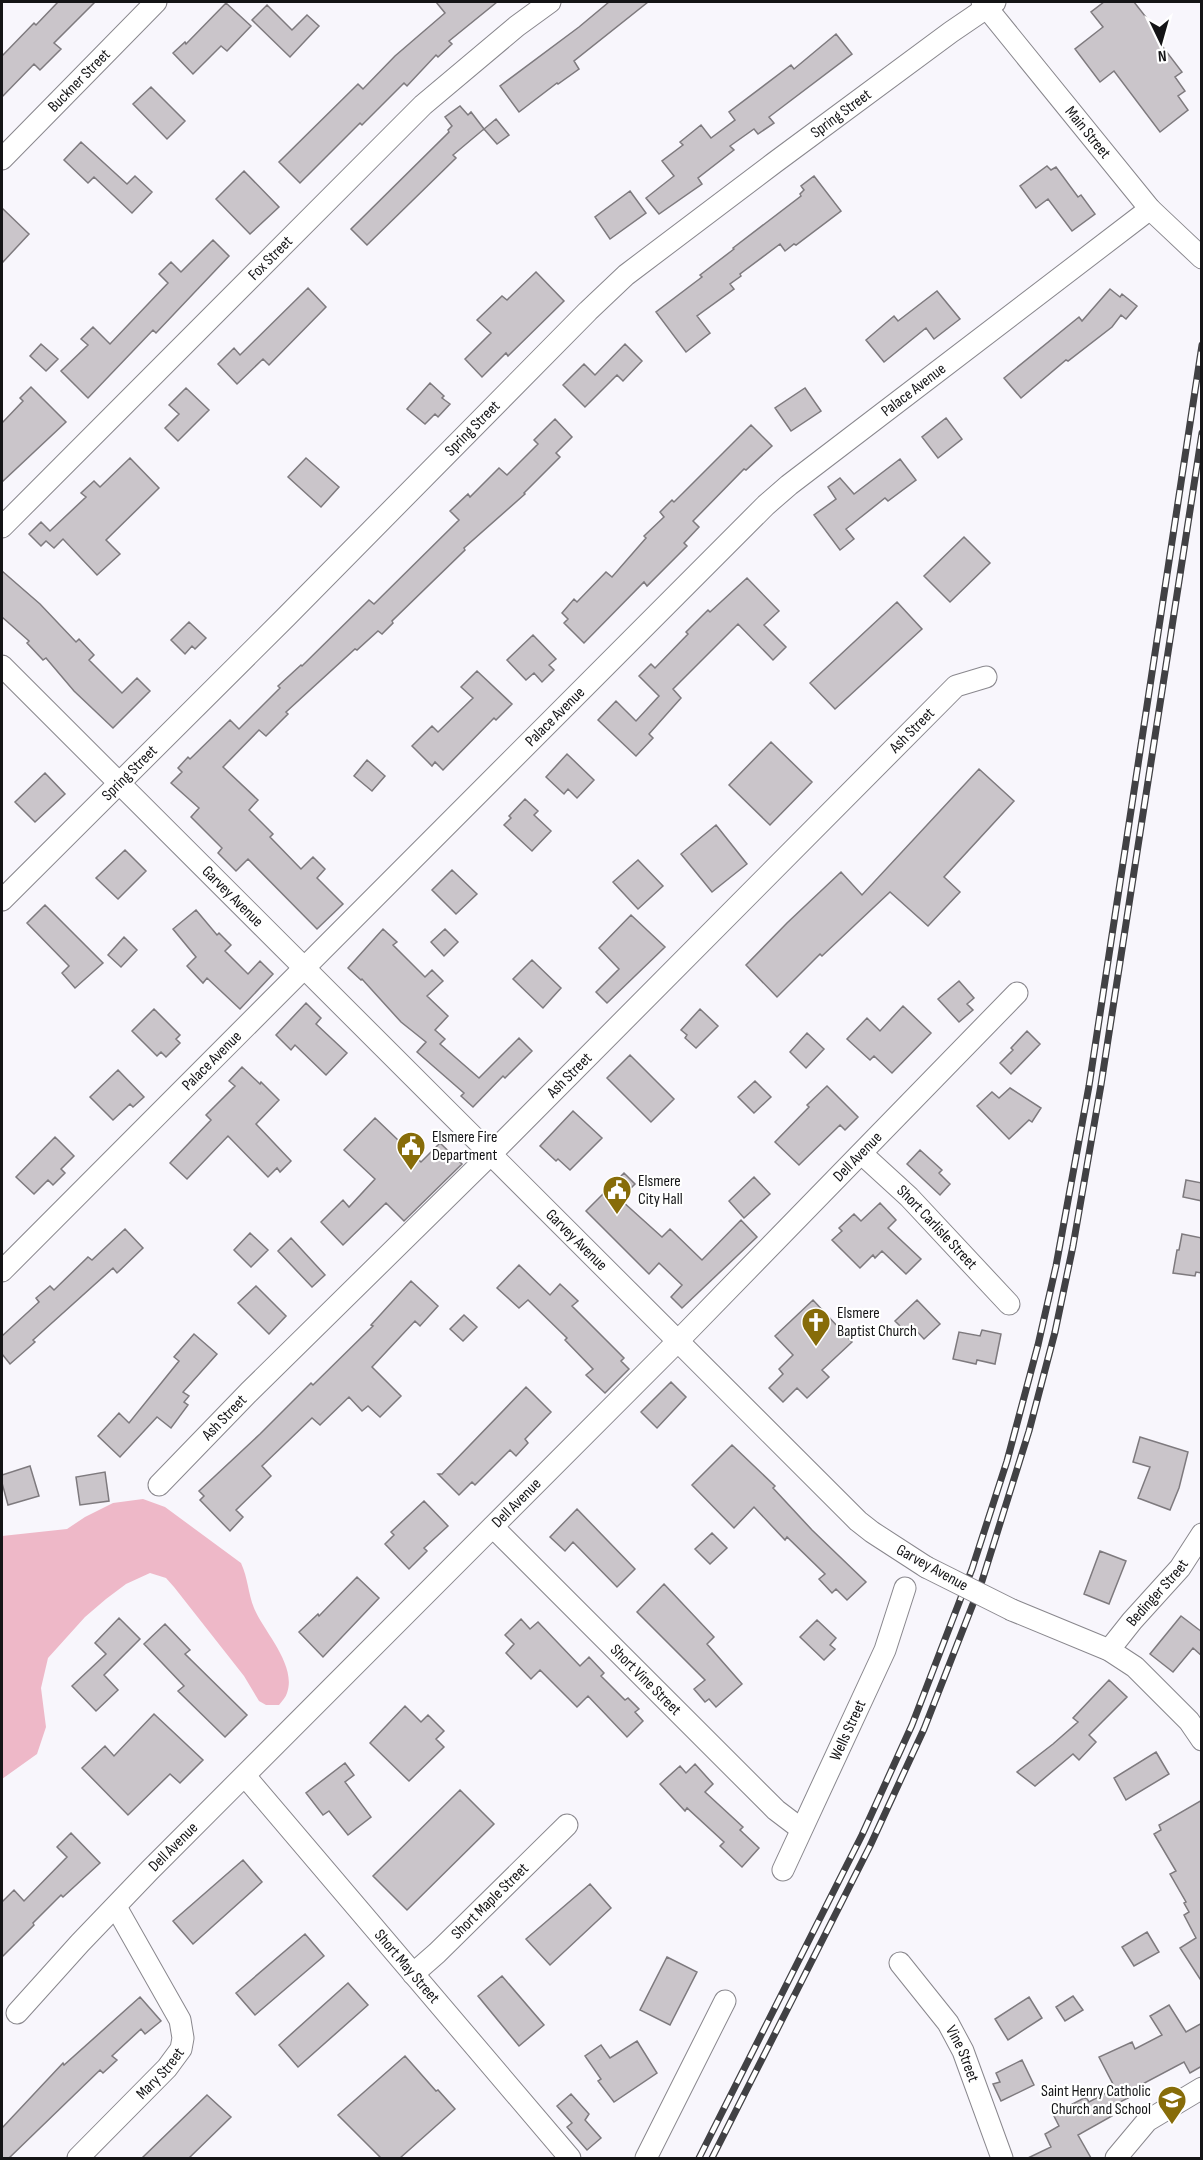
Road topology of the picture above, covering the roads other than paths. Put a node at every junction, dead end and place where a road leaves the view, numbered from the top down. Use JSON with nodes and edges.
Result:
{"nodes":[{"id":1,"x":156,"y":2,"type":"edge"},
{"id":2,"x":550,"y":2,"type":"edge"},
{"id":3,"x":988,"y":4,"type":"edge"},
{"id":4,"x":2,"y":159,"type":"edge"},
{"id":5,"x":1150,"y":209,"type":"junction"},
{"id":6,"x":1202,"y":258,"type":"edge"},
{"id":7,"x":2,"y":527,"type":"edge"},
{"id":8,"x":2,"y":666,"type":"edge"},
{"id":9,"x":986,"y":677,"type":"dead end"},
{"id":10,"x":118,"y":782,"type":"junction"},
{"id":11,"x":2,"y":900,"type":"edge"},
{"id":12,"x":304,"y":968,"type":"junction"},
{"id":13,"x":1017,"y":993,"type":"dead end"},
{"id":14,"x":491,"y":1154,"type":"junction"},
{"id":15,"x":862,"y":1155,"type":"junction"},
{"id":16,"x":2,"y":1271,"type":"edge"},
{"id":17,"x":1010,"y":1304,"type":"dead end"},
{"id":18,"x":678,"y":1341,"type":"junction"},
{"id":19,"x":159,"y":1485,"type":"dead end"},
{"id":20,"x":493,"y":1527,"type":"junction"},
{"id":21,"x":1202,"y":1534,"type":"edge"},
{"id":22,"x":905,"y":1588,"type":"dead end"},
{"id":23,"x":1109,"y":1650,"type":"junction"},
{"id":24,"x":1202,"y":1740,"type":"edge"},
{"id":25,"x":245,"y":1776,"type":"junction"},
{"id":26,"x":567,"y":1825,"type":"dead end"},
{"id":27,"x":801,"y":1829,"type":"junction"},
{"id":28,"x":783,"y":1870,"type":"dead end"},
{"id":29,"x":116,"y":1907,"type":"junction"},
{"id":30,"x":900,"y":1963,"type":"dead end"},
{"id":31,"x":413,"y":1974,"type":"junction"},
{"id":32,"x":724,"y":2001,"type":"dead end"},
{"id":33,"x":17,"y":2013,"type":"dead end"},
{"id":34,"x":1202,"y":2088,"type":"edge"},
{"id":35,"x":78,"y":2158,"type":"edge"},
{"id":36,"x":570,"y":2158,"type":"edge"},
{"id":37,"x":646,"y":2158,"type":"edge"},
{"id":38,"x":1002,"y":2158,"type":"edge"},
{"id":39,"x":1116,"y":2158,"type":"edge"}],
"edges":[{"from":1,"to":4,"type":"street","name":"Buckner Street"},
{"from":2,"to":7,"type":"street","name":"Fox Street"},
{"from":3,"to":5,"type":"street","name":"Main Street"},
{"from":3,"to":10,"type":"street","name":"Spring Street"},
{"from":5,"to":6,"type":"street","name":"Main Street"},
{"from":5,"to":12,"type":"street","name":"Palace Avenue"},
{"from":8,"to":10,"type":"street","name":"Garvey Avenue"},
{"from":9,"to":14,"type":"street","name":"Ash Street"},
{"from":10,"to":11,"type":"street","name":"Spring Street"},
{"from":10,"to":12,"type":"street","name":"Garvey Avenue"},
{"from":12,"to":14,"type":"street","name":"Garvey Avenue"},
{"from":12,"to":16,"type":"street","name":"Palace Avenue"},
{"from":13,"to":15,"type":"street","name":"Dell Avenue"},
{"from":14,"to":18,"type":"street","name":"Garvey Avenue"},
{"from":14,"to":19,"type":"street","name":"Ash Street"},
{"from":15,"to":17,"type":"street","name":"Short Carlisle Street"},
{"from":15,"to":18,"type":"street","name":"Dell Avenue"},
{"from":18,"to":20,"type":"street","name":"Dell Avenue"},
{"from":18,"to":23,"type":"street","name":"Garvey Avenue","bridge":true},
{"from":20,"to":25,"type":"street","name":"Dell Avenue"},
{"from":20,"to":27,"type":"street","name":"Short Vine Street"},
{"from":21,"to":23,"type":"street","name":"Bedinger Street"},
{"from":22,"to":27,"type":"street","name":"Wells Street"},
{"from":23,"to":24,"type":"street","name":"Garvey Avenue"},
{"from":25,"to":29,"type":"street","name":"Dell Avenue"},
{"from":25,"to":31,"type":"street","name":"Short May Street"},
{"from":26,"to":31,"type":"street","name":"Short Maple Street"},
{"from":27,"to":28,"type":"street","name":"Wells Street"},
{"from":29,"to":33,"type":"street","name":"Dell Avenue"},
{"from":29,"to":35,"type":"street","name":"Mary Street"},
{"from":30,"to":38,"type":"street","name":"Vine Street"},
{"from":31,"to":36,"type":"street","name":"Short May Street"},
{"from":32,"to":37,"type":"street"},
{"from":34,"to":39,"type":"street"}]}
